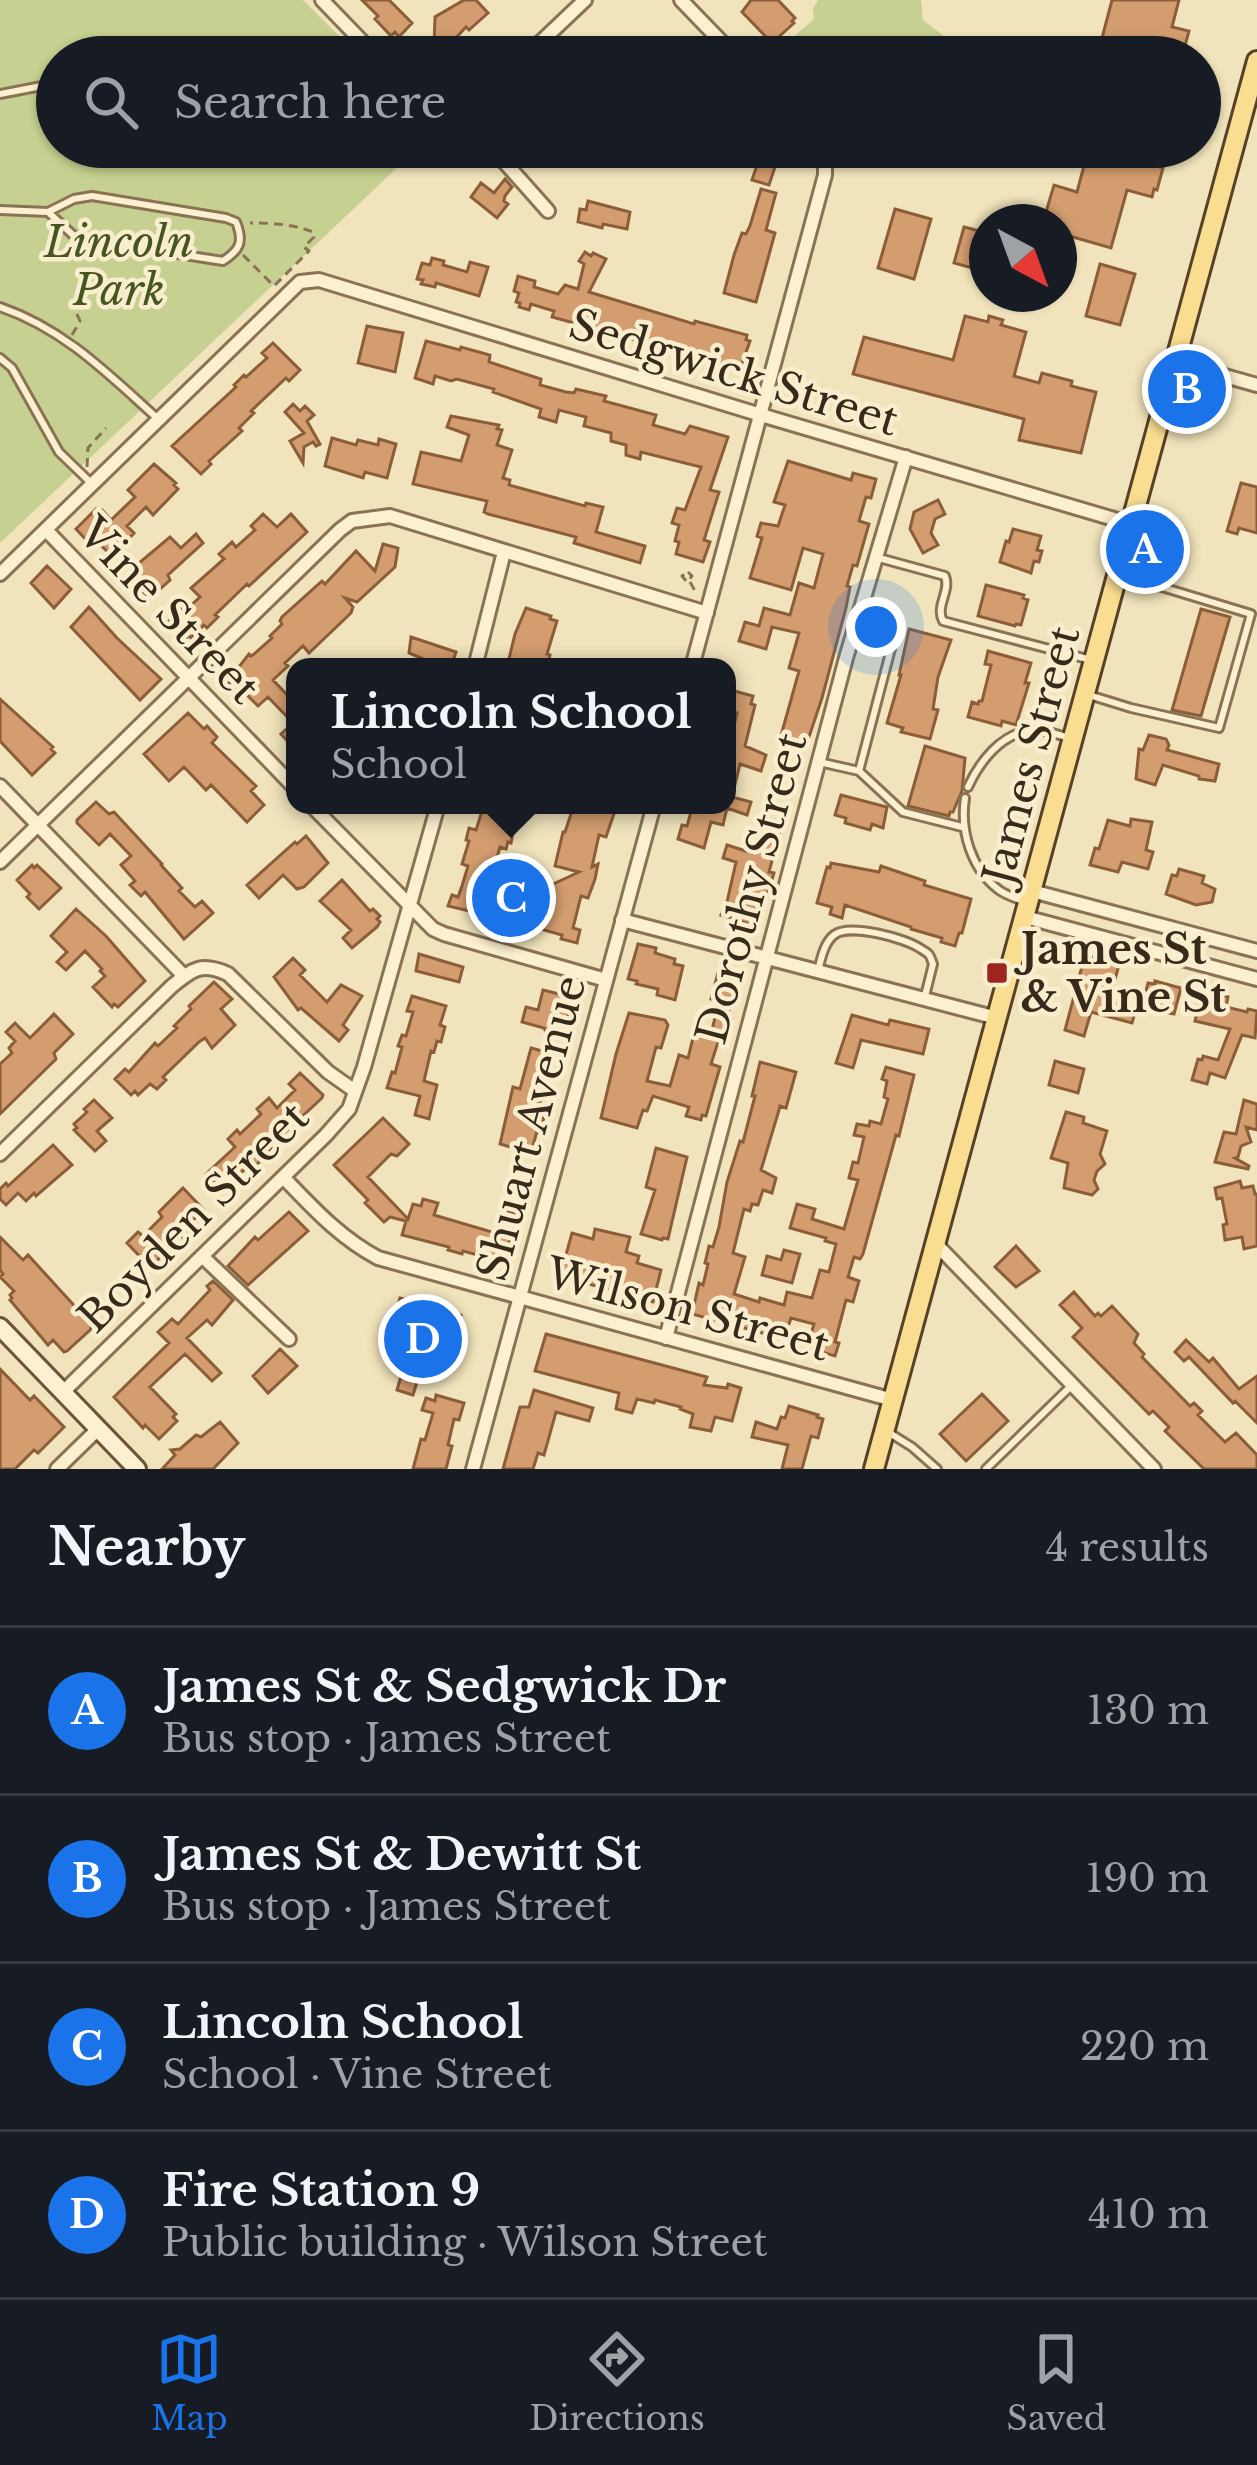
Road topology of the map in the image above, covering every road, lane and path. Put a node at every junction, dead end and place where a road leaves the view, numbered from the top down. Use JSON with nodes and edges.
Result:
{"nodes":[{"id":1,"x":322,"y":0,"type":"edge"},
{"id":2,"x":585,"y":0,"type":"edge"},
{"id":3,"x":681,"y":0,"type":"edge"},
{"id":4,"x":357,"y":36,"type":"edge"},
{"id":5,"x":547,"y":36,"type":"edge"},
{"id":6,"x":716,"y":36,"type":"edge"},
{"id":7,"x":1257,"y":61,"type":"edge"},
{"id":8,"x":36,"y":87,"type":"edge"},
{"id":9,"x":0,"y":94,"type":"edge"},
{"id":10,"x":509,"y":168,"type":"edge"},
{"id":11,"x":825,"y":168,"type":"edge"},
{"id":12,"x":0,"y":210,"type":"edge"},
{"id":13,"x":548,"y":211,"type":"dead end"},
{"id":14,"x":48,"y":212,"type":"junction"},
{"id":15,"x":236,"y":222,"type":"junction"},
{"id":16,"x":252,"y":262,"type":"dead end"},
{"id":17,"x":0,"y":307,"type":"edge"},
{"id":18,"x":76,"y":312,"type":"dead end"},
{"id":19,"x":68,"y":341,"type":"junction"},
{"id":20,"x":0,"y":358,"type":"edge"},
{"id":21,"x":1175,"y":362,"type":"junction"},
{"id":22,"x":1257,"y":385,"type":"edge"},
{"id":23,"x":761,"y":416,"type":"junction"},
{"id":24,"x":159,"y":420,"type":"junction"},
{"id":25,"x":106,"y":428,"type":"dead end"},
{"id":26,"x":906,"y":457,"type":"junction"},
{"id":27,"x":87,"y":468,"type":"dead end"},
{"id":28,"x":93,"y":484,"type":"junction"},
{"id":29,"x":1131,"y":524,"type":"junction"},
{"id":30,"x":46,"y":530,"type":"junction"},
{"id":31,"x":504,"y":552,"type":"junction"},
{"id":32,"x":876,"y":557,"type":"junction"},
{"id":33,"x":701,"y":570,"type":"dead end"},
{"id":34,"x":1118,"y":573,"type":"junction"},
{"id":35,"x":0,"y":574,"type":"edge"},
{"id":36,"x":688,"y":578,"type":"junction"},
{"id":37,"x":673,"y":585,"type":"dead end"},
{"id":38,"x":695,"y":591,"type":"dead end"},
{"id":39,"x":707,"y":613,"type":"junction"},
{"id":40,"x":853,"y":634,"type":"junction"},
{"id":41,"x":477,"y":658,"type":"edge"},
{"id":42,"x":694,"y":658,"type":"edge"},
{"id":43,"x":1094,"y":662,"type":"junction"},
{"id":44,"x":189,"y":676,"type":"junction"},
{"id":45,"x":1085,"y":694,"type":"junction"},
{"id":46,"x":1073,"y":739,"type":"junction"},
{"id":47,"x":819,"y":762,"type":"junction"},
{"id":48,"x":859,"y":771,"type":"junction"},
{"id":49,"x":286,"y":778,"type":"edge"},
{"id":50,"x":0,"y":786,"type":"edge"},
{"id":51,"x":968,"y":787,"type":"dead end"},
{"id":52,"x":965,"y":798,"type":"dead end"},
{"id":53,"x":320,"y":814,"type":"edge"},
{"id":54,"x":436,"y":814,"type":"edge"},
{"id":55,"x":651,"y":814,"type":"edge"},
{"id":56,"x":38,"y":825,"type":"junction"},
{"id":57,"x":962,"y":827,"type":"junction"},
{"id":58,"x":0,"y":862,"type":"edge"},
{"id":59,"x":1028,"y":903,"type":"junction"},
{"id":60,"x":410,"y":906,"type":"junction"},
{"id":61,"x":622,"y":920,"type":"junction"},
{"id":62,"x":1152,"y":923,"type":"junction"},
{"id":63,"x":1146,"y":950,"type":"junction"},
{"id":64,"x":1034,"y":951,"type":"dead end"},
{"id":65,"x":1256,"y":951,"type":"edge"},
{"id":66,"x":1046,"y":953,"type":"dead end"},
{"id":67,"x":767,"y":958,"type":"junction"},
{"id":68,"x":818,"y":971,"type":"junction"},
{"id":69,"x":184,"y":976,"type":"junction"},
{"id":70,"x":1252,"y":978,"type":"edge"},
{"id":71,"x":606,"y":980,"type":"junction"},
{"id":72,"x":924,"y":999,"type":"junction"},
{"id":73,"x":998,"y":1018,"type":"junction"},
{"id":74,"x":355,"y":1091,"type":"junction"},
{"id":75,"x":0,"y":1154,"type":"edge"},
{"id":76,"x":284,"y":1177,"type":"junction"},
{"id":77,"x":935,"y":1243,"type":"junction"},
{"id":78,"x":202,"y":1256,"type":"junction"},
{"id":79,"x":520,"y":1296,"type":"junction"},
{"id":80,"x":0,"y":1327,"type":"edge"},
{"id":81,"x":666,"y":1338,"type":"junction"},
{"id":82,"x":290,"y":1339,"type":"dead end"},
{"id":83,"x":1073,"y":1385,"type":"junction"},
{"id":84,"x":63,"y":1392,"type":"junction"},
{"id":85,"x":892,"y":1400,"type":"junction"},
{"id":86,"x":98,"y":1429,"type":"junction"},
{"id":87,"x":884,"y":1430,"type":"junction"},
{"id":88,"x":879,"y":1467,"type":"edge"},
{"id":89,"x":57,"y":1469,"type":"edge"},
{"id":90,"x":137,"y":1469,"type":"edge"},
{"id":91,"x":473,"y":1469,"type":"edge"},
{"id":92,"x":937,"y":1469,"type":"edge"},
{"id":93,"x":986,"y":1469,"type":"edge"},
{"id":94,"x":1154,"y":1469,"type":"edge"}],
"edges":[{"from":1,"to":4,"type":"street"},
{"from":2,"to":5,"type":"street"},
{"from":3,"to":6,"type":"street"},
{"from":7,"to":21,"type":"main road","name":"James Street"},
{"from":8,"to":9,"type":"lane"},
{"from":10,"to":13,"type":"street"},
{"from":11,"to":23,"type":"street"},
{"from":12,"to":14,"type":"lane"},
{"from":14,"to":15,"type":"lane"},
{"from":14,"to":15,"type":"lane"},
{"from":15,"to":16,"type":"path"},
{"from":17,"to":19,"type":"lane"},
{"from":18,"to":19,"type":"path"},
{"from":19,"to":24,"type":"lane"},
{"from":20,"to":28,"type":"lane"},
{"from":21,"to":22,"type":"street"},
{"from":21,"to":29,"type":"main road","name":"James Street"},
{"from":23,"to":24,"type":"street","name":"Sedgwick Street"},
{"from":23,"to":26,"type":"street","name":"Sedgwick Street"},
{"from":23,"to":39,"type":"street"},
{"from":24,"to":28,"type":"street"},
{"from":25,"to":27,"type":"path"},
{"from":26,"to":29,"type":"street","name":"Sedgwick Street"},
{"from":26,"to":32,"type":"street","name":"Dorothy Street"},
{"from":28,"to":30,"type":"street"},
{"from":29,"to":34,"type":"main road","name":"James Street"},
{"from":30,"to":35,"type":"street"},
{"from":30,"to":44,"type":"street","name":"Vine Street"},
{"from":31,"to":39,"type":"street"},
{"from":31,"to":41,"type":"street"},
{"from":31,"to":44,"type":"street"},
{"from":32,"to":40,"type":"street","name":"Dorothy Street"},
{"from":32,"to":43,"type":"lane"},
{"from":33,"to":36,"type":"path"},
{"from":34,"to":43,"type":"main road","name":"James Street"},
{"from":34,"to":45,"type":"lane"},
{"from":36,"to":37,"type":"path"},
{"from":36,"to":38,"type":"path"},
{"from":39,"to":42,"type":"street"},
{"from":40,"to":47,"type":"street","name":"Dorothy Street"},
{"from":40,"to":48,"type":"lane"},
{"from":43,"to":45,"type":"main road","name":"James Street"},
{"from":44,"to":49,"type":"street","name":"Vine Street"},
{"from":44,"to":56,"type":"street"},
{"from":45,"to":46,"type":"main road","name":"James Street"},
{"from":46,"to":51,"type":"lane"},
{"from":46,"to":59,"type":"main road","name":"James Street"},
{"from":47,"to":48,"type":"lane"},
{"from":47,"to":67,"type":"street","name":"Dorothy Street"},
{"from":48,"to":57,"type":"lane"},
{"from":50,"to":56,"type":"street"},
{"from":52,"to":57,"type":"lane"},
{"from":53,"to":60,"type":"street"},
{"from":54,"to":60,"type":"street","name":"Boyden Street"},
{"from":55,"to":61,"type":"street","name":"Shuart Avenue"},
{"from":56,"to":58,"type":"street"},
{"from":56,"to":69,"type":"street"},
{"from":57,"to":59,"type":"lane"},
{"from":59,"to":62,"type":"street"},
{"from":59,"to":63,"type":"street"},
{"from":59,"to":73,"type":"main road","name":"James Street"},
{"from":60,"to":71,"type":"street"},
{"from":60,"to":74,"type":"street","name":"Boyden Street"},
{"from":61,"to":67,"type":"street"},
{"from":61,"to":71,"type":"street","name":"Shuart Avenue"},
{"from":62,"to":63,"type":"street"},
{"from":62,"to":65,"type":"street"},
{"from":63,"to":70,"type":"street"},
{"from":64,"to":66,"type":"path"},
{"from":65,"to":70,"type":"street"},
{"from":67,"to":68,"type":"street"},
{"from":67,"to":81,"type":"street","name":"Dorothy Street"},
{"from":68,"to":72,"type":"street"},
{"from":68,"to":72,"type":"lane"},
{"from":69,"to":74,"type":"street"},
{"from":69,"to":75,"type":"street"},
{"from":71,"to":79,"type":"street","name":"Shuart Avenue"},
{"from":72,"to":73,"type":"street"},
{"from":73,"to":77,"type":"main road","name":"James Street"},
{"from":74,"to":76,"type":"street","name":"Boyden Street"},
{"from":76,"to":78,"type":"street","name":"Boyden Street"},
{"from":76,"to":79,"type":"street","name":"Wilson Street"},
{"from":77,"to":83,"type":"street"},
{"from":77,"to":85,"type":"main road","name":"James Street"},
{"from":78,"to":82,"type":"street"},
{"from":78,"to":84,"type":"street","name":"Boyden Street"},
{"from":79,"to":81,"type":"street","name":"Wilson Street"},
{"from":79,"to":91,"type":"street","name":"Shuart Avenue"},
{"from":80,"to":84,"type":"street"},
{"from":81,"to":85,"type":"street","name":"Wilson Street"},
{"from":83,"to":93,"type":"lane"},
{"from":83,"to":94,"type":"street"},
{"from":84,"to":86,"type":"street"},
{"from":85,"to":87,"type":"main road","name":"James Street"},
{"from":86,"to":89,"type":"street"},
{"from":86,"to":90,"type":"street"},
{"from":87,"to":88,"type":"main road","name":"James Street"},
{"from":87,"to":92,"type":"lane"}]}
